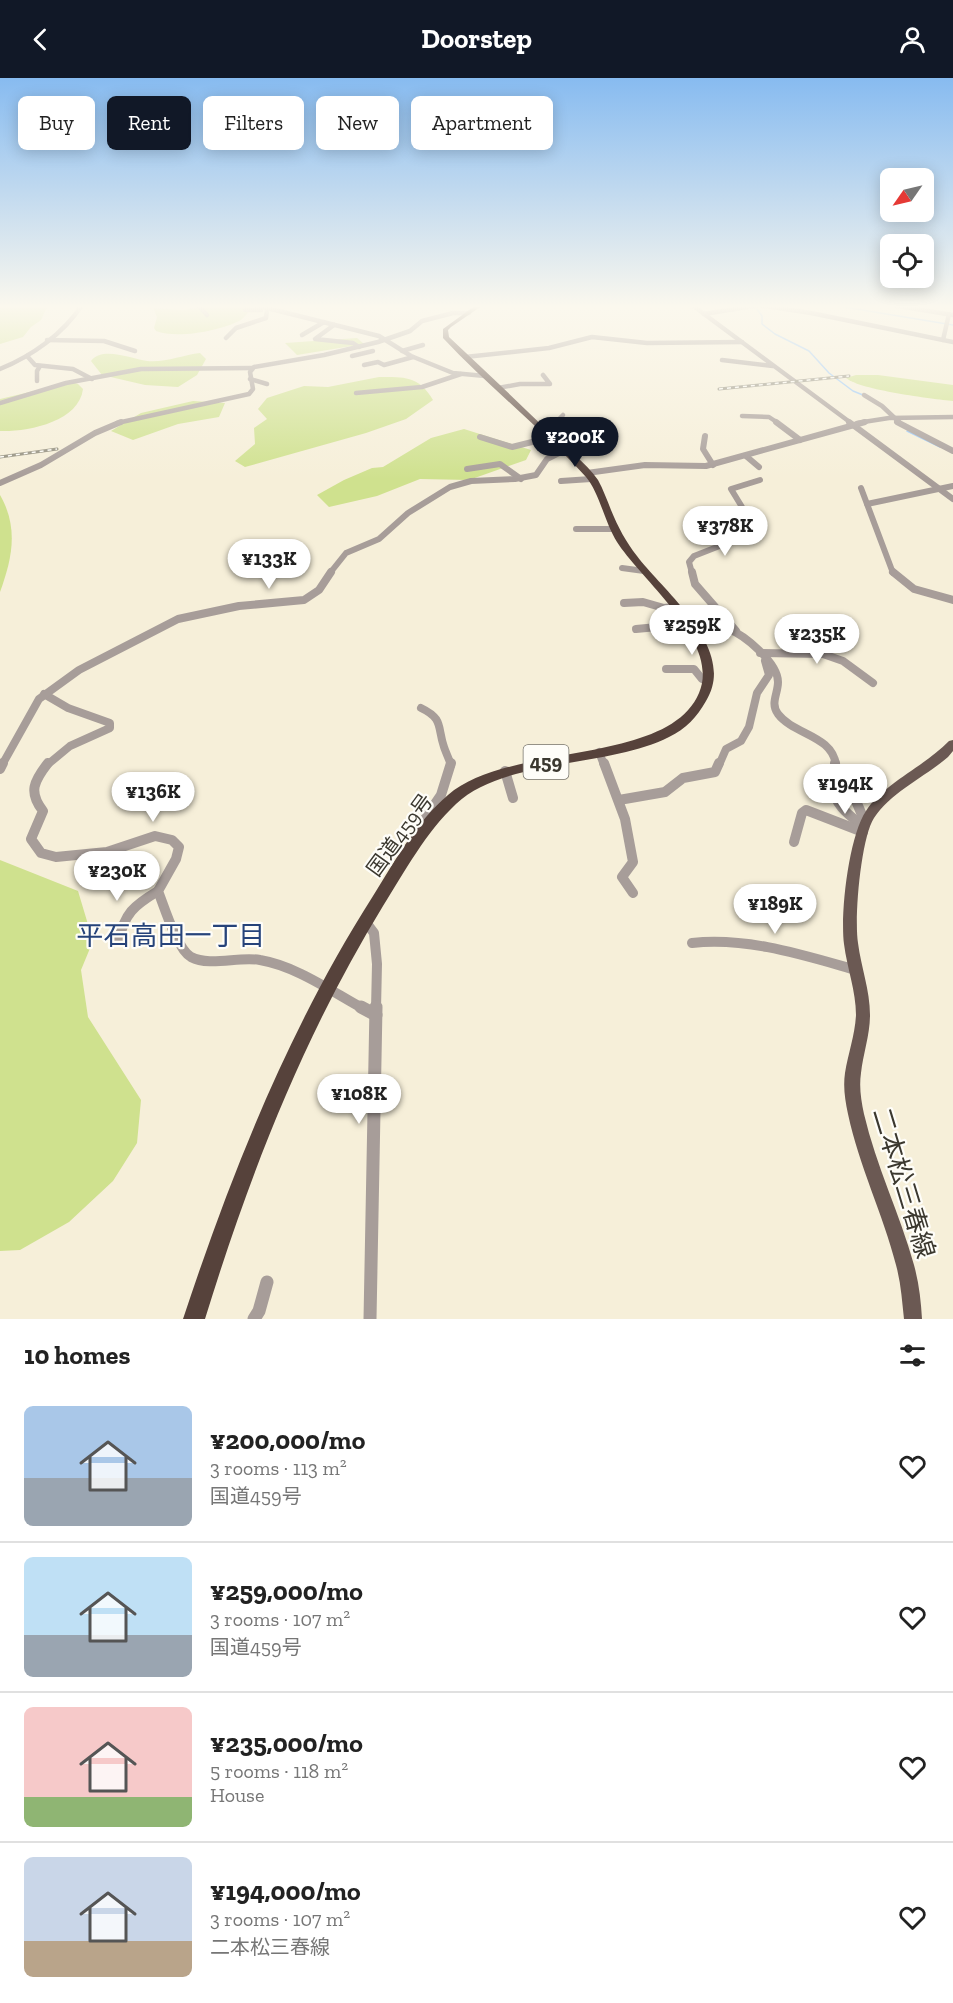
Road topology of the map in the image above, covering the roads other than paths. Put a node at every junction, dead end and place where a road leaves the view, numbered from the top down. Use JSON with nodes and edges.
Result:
{"nodes":[{"id":1,"x":34,"y":363,"type":"edge"},
{"id":2,"x":278,"y":363,"type":"edge"},
{"id":3,"x":372,"y":363,"type":"edge"},
{"id":4,"x":430,"y":363,"type":"edge"},
{"id":5,"x":471,"y":363,"type":"edge"},
{"id":6,"x":747,"y":363,"type":"edge"},
{"id":7,"x":770,"y":363,"type":"edge"},
{"id":8,"x":364,"y":364,"type":"dead end"},
{"id":9,"x":40,"y":366,"type":"junction"},
{"id":10,"x":774,"y":366,"type":"junction"},
{"id":11,"x":252,"y":368,"type":"junction"},
{"id":12,"x":461,"y":374,"type":"junction"},
{"id":13,"x":543,"y":375,"type":"dead end"},
{"id":14,"x":485,"y":376,"type":"junction"},
{"id":15,"x":92,"y":379,"type":"junction"},
{"id":16,"x":250,"y":379,"type":"junction"},
{"id":17,"x":37,"y":381,"type":"dead end"},
{"id":18,"x":267,"y":384,"type":"dead end"},
{"id":19,"x":498,"y":388,"type":"junction"},
{"id":20,"x":356,"y":393,"type":"dead end"},
{"id":21,"x":864,"y":395,"type":"dead end"},
{"id":22,"x":0,"y":403,"type":"edge"},
{"id":23,"x":563,"y":415,"type":"dead end"},
{"id":24,"x":742,"y":416,"type":"dead end"},
{"id":25,"x":953,"y":417,"type":"edge"},
{"id":26,"x":894,"y":418,"type":"junction"},
{"id":27,"x":852,"y":424,"type":"junction"},
{"id":28,"x":599,"y":430,"type":"dead end"},
{"id":29,"x":705,"y":436,"type":"dead end"},
{"id":30,"x":480,"y":437,"type":"dead end"},
{"id":31,"x":558,"y":439,"type":"junction"},
{"id":32,"x":800,"y":440,"type":"junction"},
{"id":33,"x":774,"y":448,"type":"junction"},
{"id":34,"x":953,"y":451,"type":"edge"},
{"id":35,"x":783,"y":455,"type":"dead end"},
{"id":36,"x":746,"y":456,"type":"junction"},
{"id":37,"x":713,"y":465,"type":"junction"},
{"id":38,"x":759,"y":467,"type":"dead end"},
{"id":39,"x":467,"y":469,"type":"dead end"},
{"id":40,"x":589,"y":476,"type":"junction"},
{"id":41,"x":521,"y":479,"type":"junction"},
{"id":42,"x":760,"y":480,"type":"dead end"},
{"id":43,"x":561,"y":481,"type":"dead end"},
{"id":44,"x":0,"y":483,"type":"edge"},
{"id":45,"x":953,"y":486,"type":"edge"},
{"id":46,"x":861,"y":488,"type":"dead end"},
{"id":47,"x":938,"y":489,"type":"junction"},
{"id":48,"x":953,"y":499,"type":"edge"},
{"id":49,"x":867,"y":504,"type":"junction"},
{"id":50,"x":576,"y":529,"type":"dead end"},
{"id":51,"x":615,"y":529,"type":"junction"},
{"id":52,"x":622,"y":568,"type":"dead end"},
{"id":53,"x":644,"y":571,"type":"junction"},
{"id":54,"x":953,"y":600,"type":"edge"},
{"id":55,"x":624,"y":603,"type":"dead end"},
{"id":56,"x":674,"y":607,"type":"junction"},
{"id":57,"x":636,"y":629,"type":"dead end"},
{"id":58,"x":693,"y":629,"type":"junction"},
{"id":59,"x":739,"y":633,"type":"junction"},
{"id":60,"x":762,"y":655,"type":"junction"},
{"id":61,"x":666,"y":669,"type":"dead end"},
{"id":62,"x":708,"y":682,"type":"junction"},
{"id":63,"x":873,"y":683,"type":"dead end"},
{"id":64,"x":44,"y":694,"type":"junction"},
{"id":65,"x":421,"y":708,"type":"dead end"},
{"id":66,"x":953,"y":744,"type":"edge"},
{"id":67,"x":599,"y":752,"type":"junction"},
{"id":68,"x":0,"y":769,"type":"edge"},
{"id":69,"x":504,"y":771,"type":"junction"},
{"id":70,"x":854,"y":794,"type":"dead end"},
{"id":71,"x":513,"y":798,"type":"dead end"},
{"id":72,"x":619,"y":800,"type":"junction"},
{"id":73,"x":432,"y":822,"type":"junction"},
{"id":74,"x":864,"y":827,"type":"junction"},
{"id":75,"x":794,"y":842,"type":"dead end"},
{"id":76,"x":158,"y":891,"type":"junction"},
{"id":77,"x":633,"y":893,"type":"dead end"},
{"id":78,"x":365,"y":921,"type":"junction"},
{"id":79,"x":118,"y":942,"type":"dead end"},
{"id":80,"x":692,"y":943,"type":"dead end"},
{"id":81,"x":856,"y":970,"type":"junction"},
{"id":82,"x":325,"y":988,"type":"junction"},
{"id":83,"x":376,"y":1015,"type":"junction"},
{"id":84,"x":267,"y":1282,"type":"dead end"},
{"id":85,"x":194,"y":1319,"type":"edge"},
{"id":86,"x":254,"y":1319,"type":"edge"},
{"id":87,"x":370,"y":1319,"type":"edge"},
{"id":88,"x":913,"y":1319,"type":"edge"}],
"edges":[{"from":1,"to":9,"type":"street"},
{"from":2,"to":11,"type":"street"},
{"from":3,"to":8,"type":"street"},
{"from":4,"to":12,"type":"street"},
{"from":5,"to":14,"type":"highway","name":"国道459号","number":"459"},
{"from":6,"to":10,"type":"street"},
{"from":7,"to":10,"type":"street"},
{"from":9,"to":15,"type":"street"},
{"from":9,"to":17,"type":"street"},
{"from":10,"to":27,"type":"street"},
{"from":11,"to":15,"type":"street"},
{"from":11,"to":16,"type":"street"},
{"from":12,"to":14,"type":"street"},
{"from":12,"to":20,"type":"street"},
{"from":13,"to":19,"type":"street"},
{"from":14,"to":19,"type":"highway","name":"国道459号","number":"459"},
{"from":15,"to":22,"type":"street"},
{"from":16,"to":18,"type":"street"},
{"from":16,"to":44,"type":"street"},
{"from":19,"to":31,"type":"highway","name":"国道459号","number":"459"},
{"from":21,"to":26,"type":"street"},
{"from":23,"to":31,"type":"street"},
{"from":24,"to":32,"type":"street"},
{"from":25,"to":26,"type":"street"},
{"from":26,"to":27,"type":"street"},
{"from":26,"to":34,"type":"street"},
{"from":27,"to":32,"type":"street"},
{"from":27,"to":47,"type":"street"},
{"from":28,"to":31,"type":"street"},
{"from":29,"to":37,"type":"street"},
{"from":30,"to":31,"type":"street"},
{"from":31,"to":40,"type":"highway","name":"国道459号","number":"459"},
{"from":31,"to":41,"type":"street"},
{"from":32,"to":33,"type":"street"},
{"from":33,"to":35,"type":"street"},
{"from":33,"to":36,"type":"street"},
{"from":36,"to":37,"type":"street"},
{"from":36,"to":38,"type":"street"},
{"from":37,"to":40,"type":"street"},
{"from":39,"to":41,"type":"street"},
{"from":40,"to":43,"type":"street"},
{"from":40,"to":51,"type":"highway","name":"国道459号","number":"459"},
{"from":41,"to":64,"type":"street"},
{"from":42,"to":59,"type":"street"},
{"from":45,"to":47,"type":"street"},
{"from":46,"to":49,"type":"street"},
{"from":47,"to":48,"type":"street"},
{"from":47,"to":49,"type":"street"},
{"from":49,"to":54,"type":"street"},
{"from":50,"to":51,"type":"street"},
{"from":51,"to":53,"type":"highway","name":"国道459号","number":"459"},
{"from":52,"to":53,"type":"street"},
{"from":53,"to":56,"type":"highway","name":"国道459号","number":"459"},
{"from":55,"to":56,"type":"street"},
{"from":56,"to":58,"type":"highway","name":"国道459号","number":"459"},
{"from":57,"to":58,"type":"street"},
{"from":58,"to":59,"type":"street"},
{"from":58,"to":62,"type":"highway","name":"国道459号","number":"459"},
{"from":59,"to":60,"type":"street"},
{"from":60,"to":63,"type":"street"},
{"from":60,"to":72,"type":"street"},
{"from":60,"to":74,"type":"street"},
{"from":61,"to":62,"type":"street"},
{"from":62,"to":67,"type":"highway","name":"国道459号","number":"459"},
{"from":64,"to":68,"type":"street"},
{"from":64,"to":76,"type":"street"},
{"from":65,"to":73,"type":"street"},
{"from":66,"to":74,"type":"main road"},
{"from":67,"to":69,"type":"highway","name":"国道459号","number":"459"},
{"from":67,"to":72,"type":"street"},
{"from":69,"to":71,"type":"street"},
{"from":69,"to":73,"type":"highway","name":"国道459号","number":"459"},
{"from":70,"to":74,"type":"street"},
{"from":72,"to":77,"type":"street"},
{"from":73,"to":78,"type":"highway","name":"国道459号","number":"459"},
{"from":74,"to":75,"type":"street"},
{"from":74,"to":81,"type":"main road","name":"二本松三春線"},
{"from":76,"to":79,"type":"street"},
{"from":76,"to":82,"type":"street"},
{"from":78,"to":82,"type":"highway","name":"国道459号","number":"459"},
{"from":78,"to":83,"type":"street"},
{"from":80,"to":81,"type":"street"},
{"from":81,"to":88,"type":"main road","name":"二本松三春線"},
{"from":82,"to":83,"type":"street"},
{"from":82,"to":85,"type":"highway","name":"国道459号","number":"459"},
{"from":83,"to":87,"type":"street"},
{"from":84,"to":86,"type":"street"}]}
